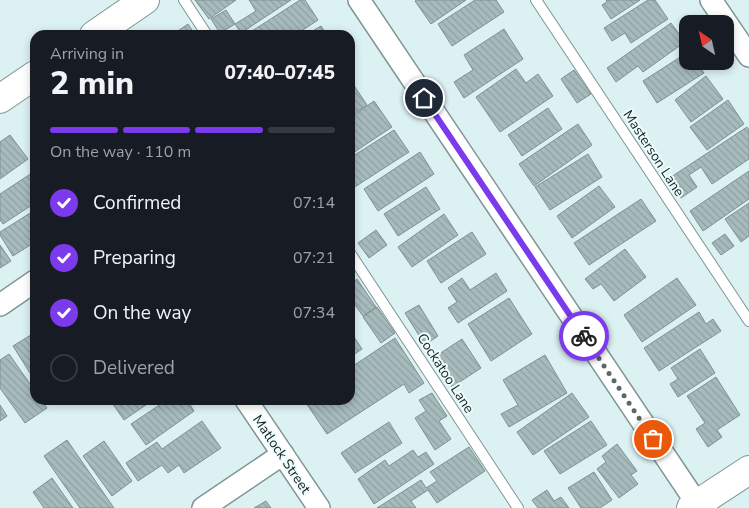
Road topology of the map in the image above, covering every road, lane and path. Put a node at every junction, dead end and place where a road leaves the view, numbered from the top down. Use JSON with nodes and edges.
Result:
{"nodes":[{"id":1,"x":145,"y":0,"type":"edge"},
{"id":2,"x":184,"y":0,"type":"edge"},
{"id":3,"x":359,"y":0,"type":"edge"},
{"id":4,"x":536,"y":0,"type":"edge"},
{"id":5,"x":711,"y":0,"type":"edge"},
{"id":6,"x":101,"y":30,"type":"edge"},
{"id":7,"x":204,"y":30,"type":"edge"},
{"id":8,"x":749,"y":56,"type":"edge"},
{"id":9,"x":30,"y":84,"type":"edge"},
{"id":10,"x":0,"y":99,"type":"edge"},
{"id":11,"x":355,"y":260,"type":"edge"},
{"id":12,"x":30,"y":283,"type":"edge"},
{"id":13,"x":0,"y":304,"type":"edge"},
{"id":14,"x":749,"y":321,"type":"edge"},
{"id":15,"x":249,"y":405,"type":"edge"},
{"id":16,"x":283,"y":454,"type":"junction"},
{"id":17,"x":749,"y":470,"type":"edge"},
{"id":18,"x":696,"y":507,"type":"edge"},
{"id":19,"x":203,"y":508,"type":"edge"},
{"id":20,"x":319,"y":508,"type":"edge"},
{"id":21,"x":518,"y":508,"type":"edge"}],
"edges":[{"from":1,"to":6,"type":"main road"},
{"from":2,"to":7,"type":"lane"},
{"from":3,"to":18,"type":"street"},
{"from":4,"to":14,"type":"lane","name":"Masterson Lane"},
{"from":5,"to":8,"type":"street"},
{"from":9,"to":10,"type":"main road"},
{"from":11,"to":21,"type":"lane","name":"Cockatoo Lane"},
{"from":12,"to":13,"type":"street"},
{"from":15,"to":16,"type":"street","name":"Matlock Street"},
{"from":16,"to":19,"type":"street"},
{"from":16,"to":20,"type":"street","name":"Matlock Street"},
{"from":17,"to":18,"type":"main road"}]}
